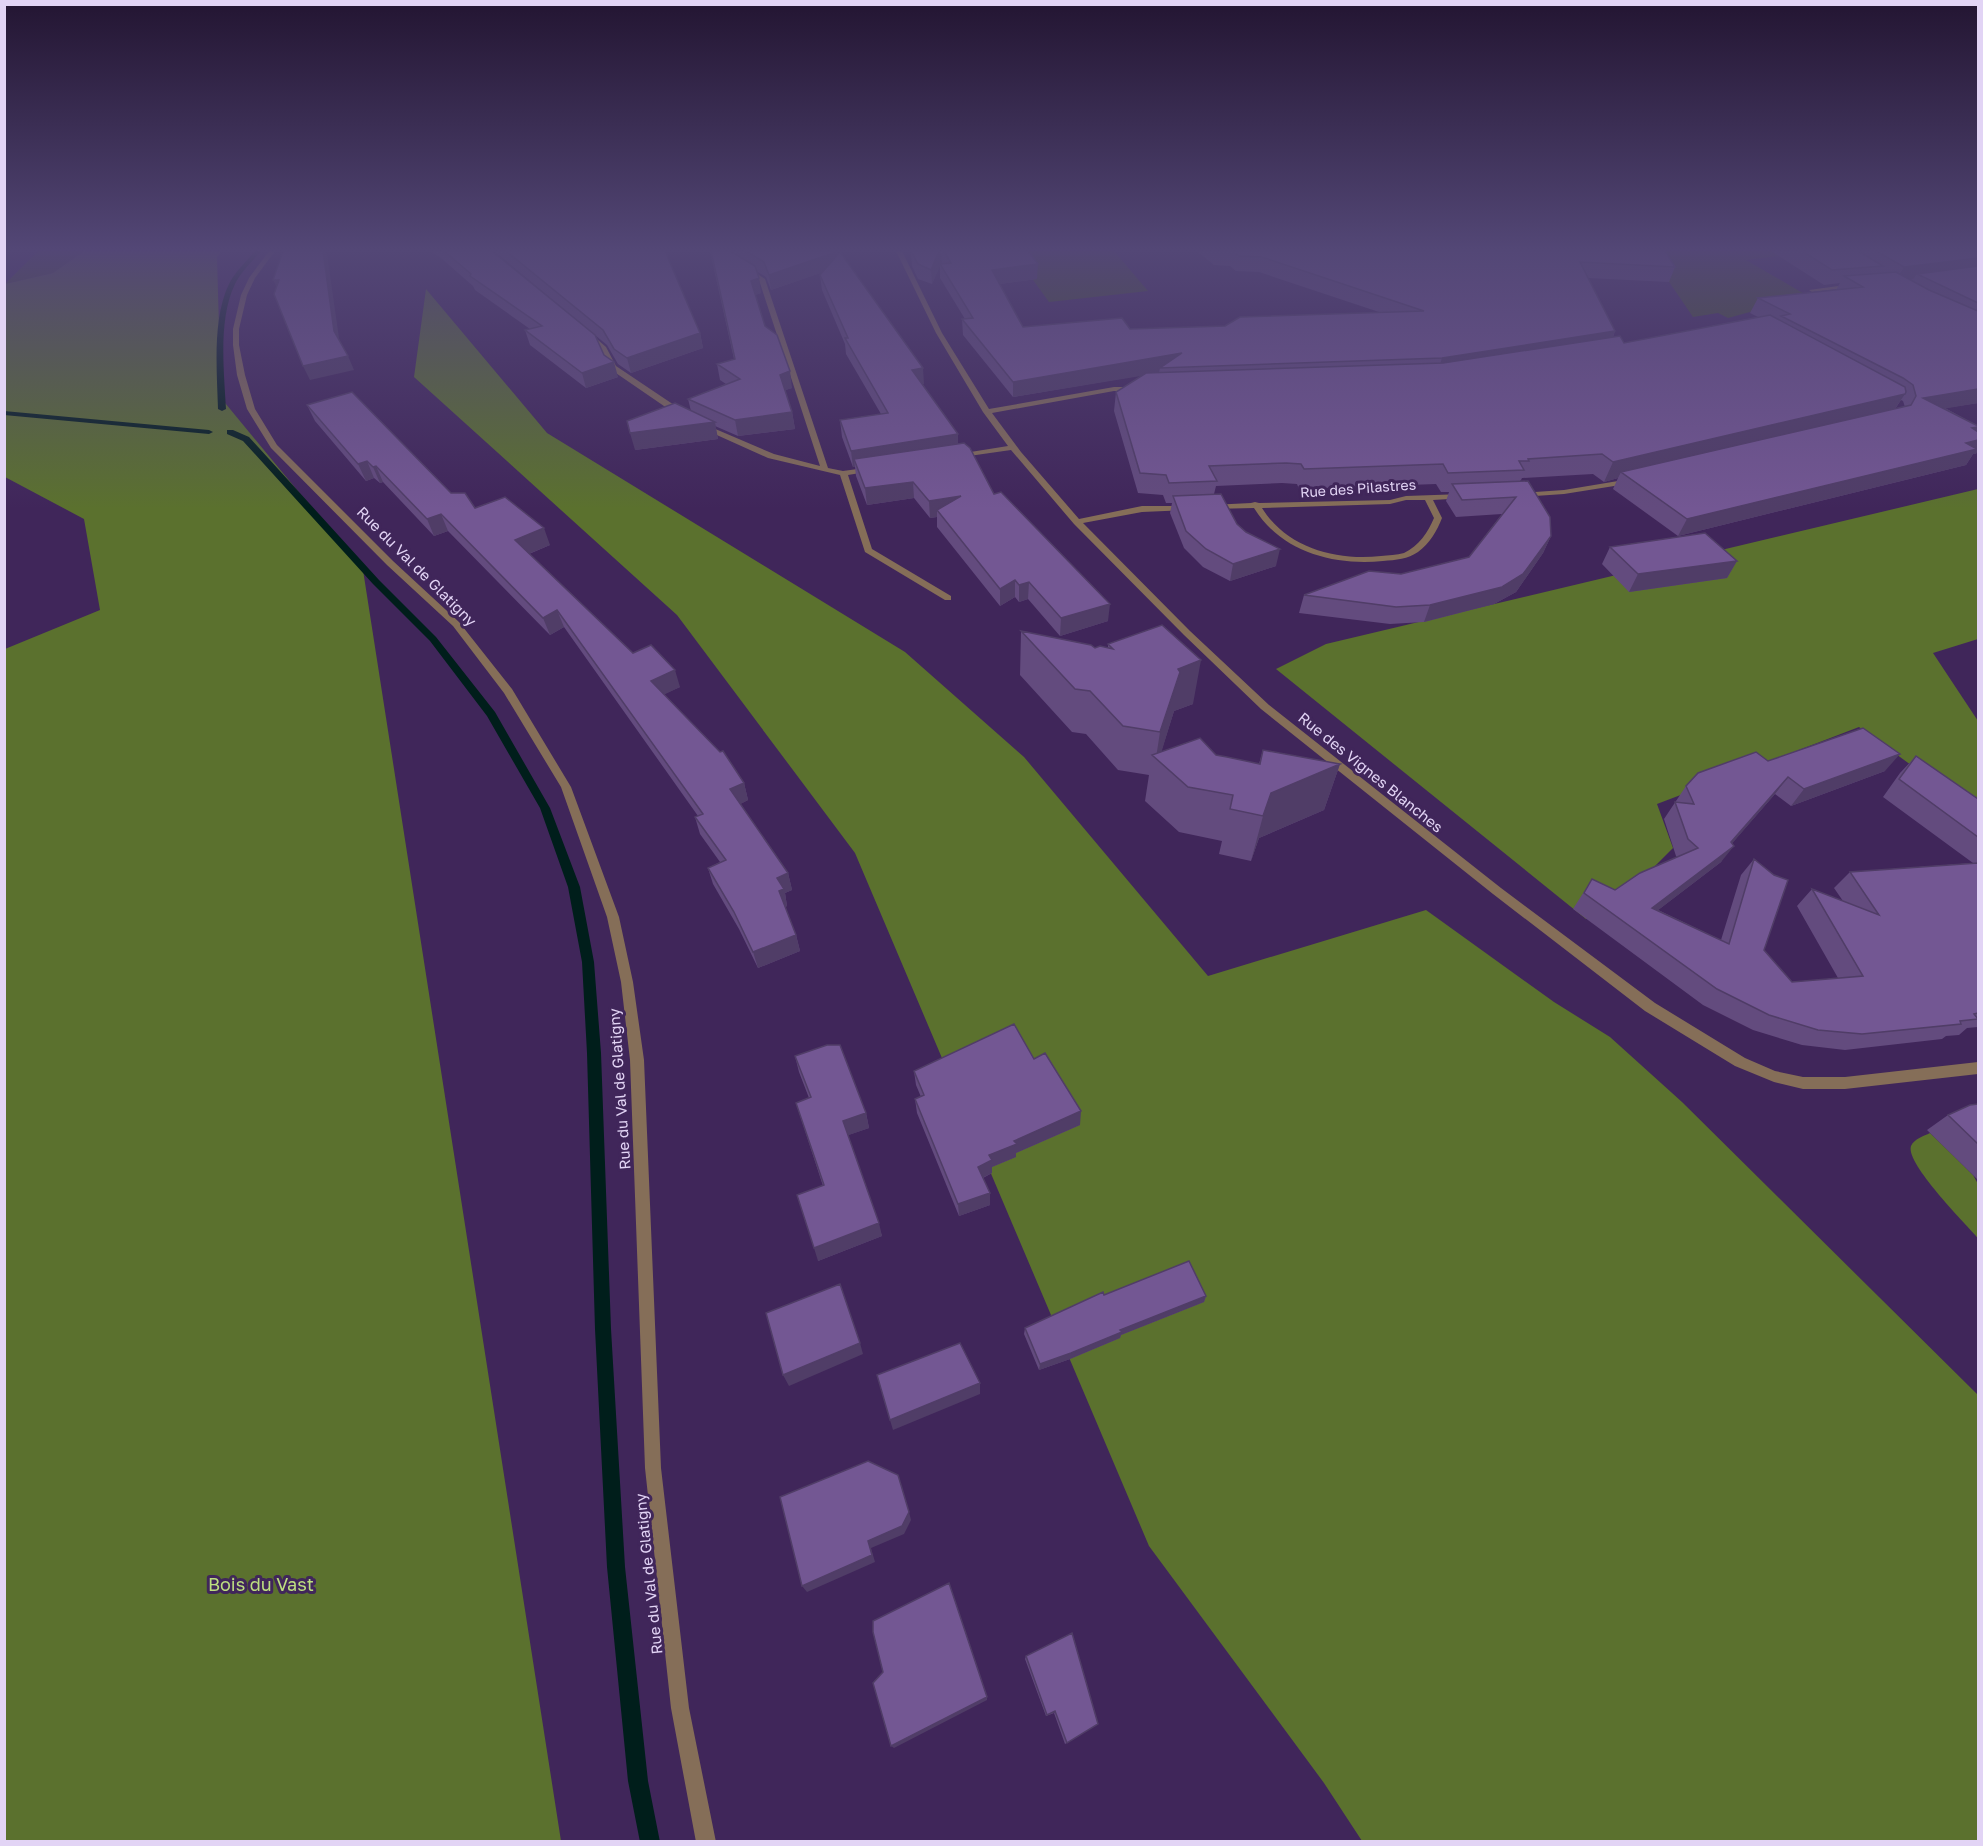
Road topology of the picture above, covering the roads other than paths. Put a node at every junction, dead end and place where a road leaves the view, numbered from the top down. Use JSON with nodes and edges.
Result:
{"nodes":[{"id":1,"x":236,"y":337,"type":"edge"},
{"id":2,"x":591,"y":337,"type":"edge"},
{"id":3,"x":781,"y":337,"type":"edge"},
{"id":4,"x":942,"y":337,"type":"edge"},
{"id":5,"x":1148,"y":388,"type":"edge"},
{"id":6,"x":987,"y":412,"type":"junction"},
{"id":7,"x":1013,"y":447,"type":"junction"},
{"id":8,"x":944,"y":458,"type":"edge"},
{"id":9,"x":877,"y":468,"type":"edge"},
{"id":10,"x":825,"y":470,"type":"junction"},
{"id":11,"x":843,"y":473,"type":"junction"},
{"id":12,"x":1644,"y":478,"type":"edge"},
{"id":13,"x":1515,"y":495,"type":"edge"},
{"id":14,"x":1471,"y":496,"type":"edge"},
{"id":15,"x":1428,"y":497,"type":"junction"},
{"id":16,"x":1255,"y":504,"type":"junction"},
{"id":17,"x":1077,"y":522,"type":"junction"},
{"id":18,"x":948,"y":598,"type":"dead end"},
{"id":19,"x":1978,"y":1068,"type":"edge"},
{"id":20,"x":706,"y":1842,"type":"edge"}],
"edges":[{"from":1,"to":20,"type":"street","name":"Rue du Val de Glatigny"},
{"from":2,"to":10,"type":"street"},
{"from":3,"to":10,"type":"street"},
{"from":4,"to":6,"type":"street","name":"Rue des Vignes Blanches"},
{"from":5,"to":6,"type":"street"},
{"from":6,"to":7,"type":"street","name":"Rue des Vignes Blanches"},
{"from":7,"to":8,"type":"street"},
{"from":7,"to":17,"type":"street","name":"Rue des Vignes Blanches"},
{"from":9,"to":11,"type":"street"},
{"from":10,"to":11,"type":"street"},
{"from":11,"to":18,"type":"street"},
{"from":12,"to":13,"type":"street"},
{"from":14,"to":15,"type":"street","name":"Rue des Pilastres"},
{"from":15,"to":16,"type":"street","name":"Rue des Pilastres"},
{"from":15,"to":16,"type":"street","name":"Rue des Pilastres"},
{"from":16,"to":17,"type":"street","name":"Rue des Pilastres"},
{"from":17,"to":19,"type":"street","name":"Rue des Vignes Blanches"}]}
